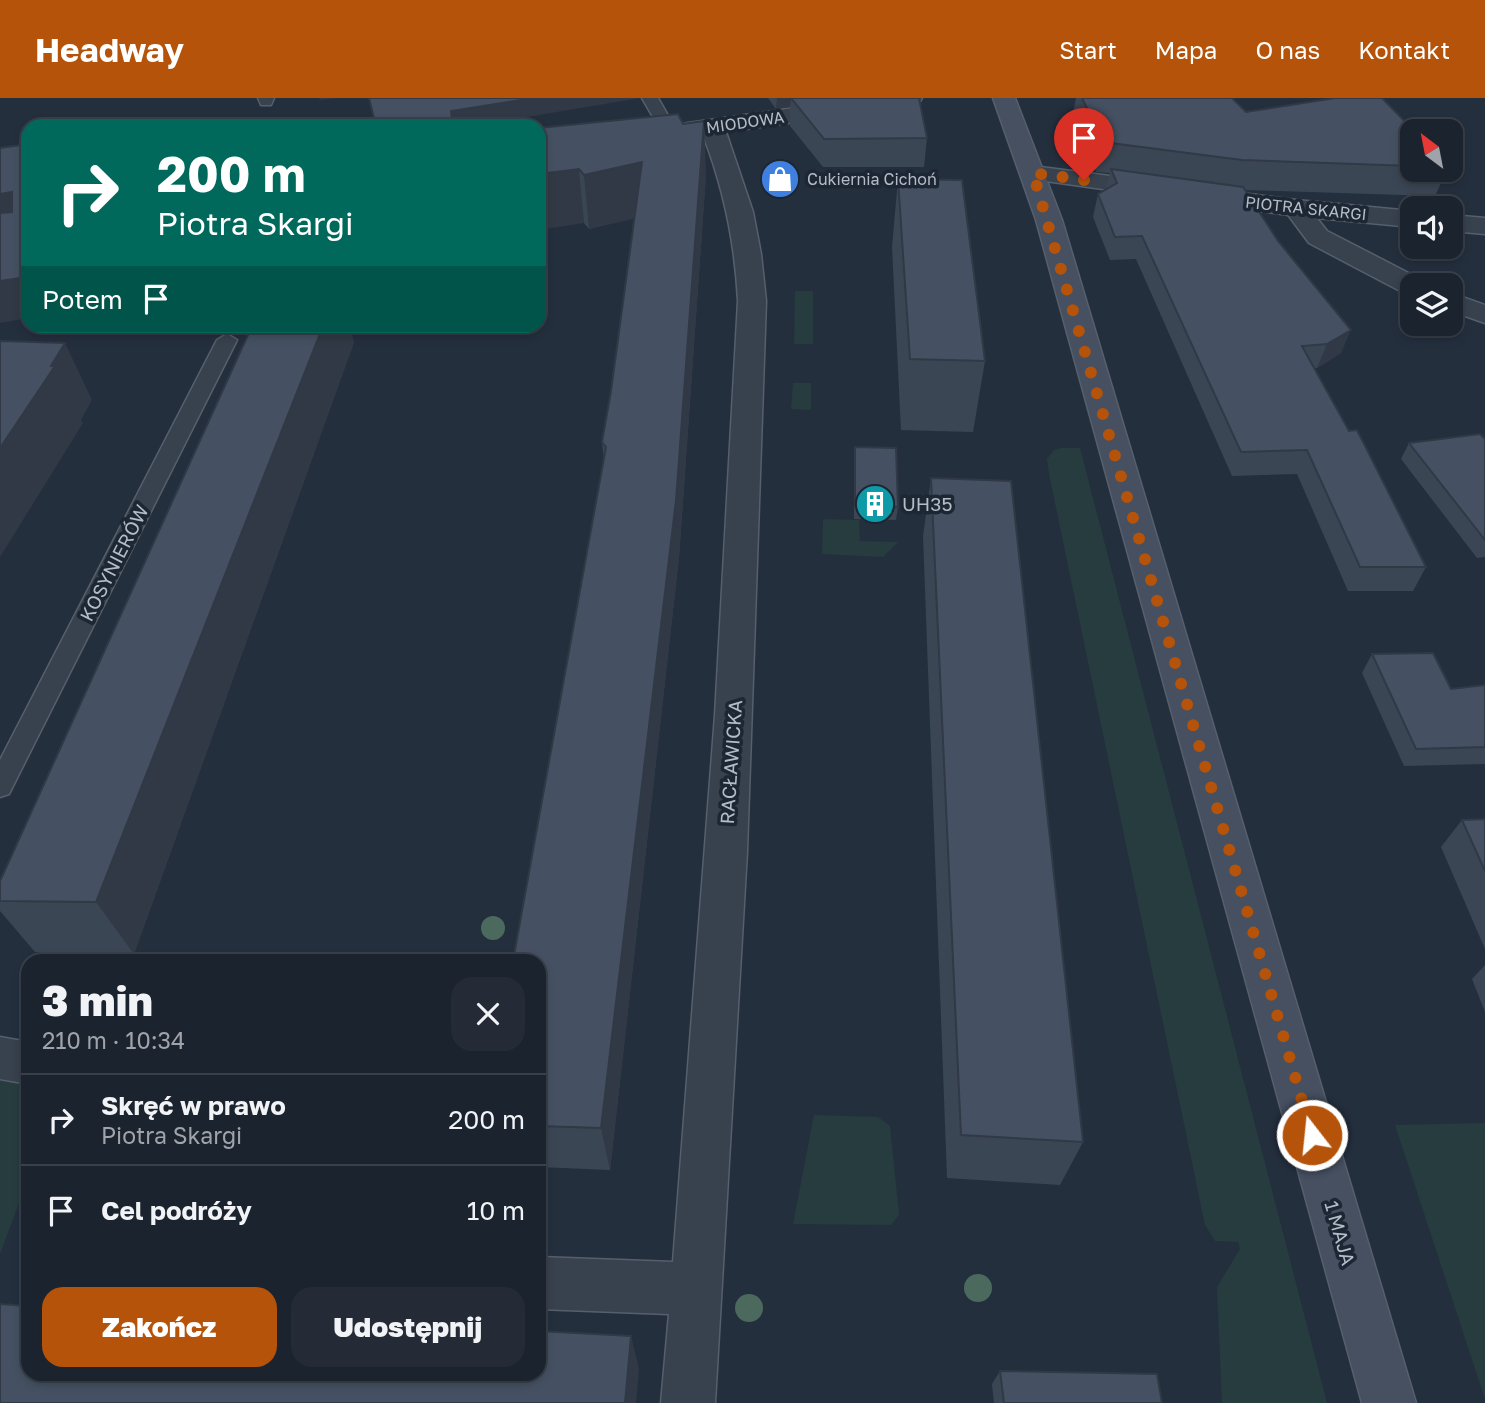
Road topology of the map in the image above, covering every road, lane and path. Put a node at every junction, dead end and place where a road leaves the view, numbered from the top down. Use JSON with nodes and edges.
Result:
{"nodes":[{"id":1,"x":650,"y":98,"type":"edge"},
{"id":2,"x":911,"y":98,"type":"edge"},
{"id":3,"x":1004,"y":98,"type":"edge"},
{"id":4,"x":712,"y":127,"type":"junction"},
{"id":5,"x":670,"y":133,"type":"junction"},
{"id":6,"x":644,"y":137,"type":"edge"},
{"id":7,"x":1033,"y":173,"type":"junction"},
{"id":8,"x":1296,"y":208,"type":"junction"},
{"id":9,"x":1400,"y":218,"type":"edge"},
{"id":10,"x":1463,"y":224,"type":"edge"},
{"id":11,"x":1485,"y":226,"type":"edge"},
{"id":12,"x":1400,"y":281,"type":"edge"},
{"id":13,"x":1463,"y":306,"type":"edge"},
{"id":14,"x":1485,"y":315,"type":"edge"},
{"id":15,"x":227,"y":340,"type":"dead end"},
{"id":16,"x":0,"y":786,"type":"edge"},
{"id":17,"x":0,"y":1058,"type":"edge"},
{"id":18,"x":21,"y":1062,"type":"edge"},
{"id":19,"x":546,"y":1283,"type":"edge"},
{"id":20,"x":697,"y":1289,"type":"junction"},
{"id":21,"x":688,"y":1403,"type":"edge"},
{"id":22,"x":1389,"y":1403,"type":"edge"}],
"edges":[{"from":1,"to":5,"type":"lane"},
{"from":2,"to":4,"type":"street","name":"MIODOWA"},
{"from":3,"to":7,"type":"main road","name":"1 MAJA"},
{"from":4,"to":5,"type":"street","name":"MIODOWA"},
{"from":4,"to":20,"type":"street","name":"RACŁAWICKA"},
{"from":5,"to":6,"type":"street","name":"MIODOWA"},
{"from":7,"to":8,"type":"street","name":"PIOTRA SKARGI"},
{"from":7,"to":22,"type":"main road","name":"1 MAJA"},
{"from":8,"to":9,"type":"street","name":"PIOTRA SKARGI"},
{"from":8,"to":12,"type":"street"},
{"from":10,"to":11,"type":"street"},
{"from":13,"to":14,"type":"street"},
{"from":15,"to":16,"type":"lane","name":"KOSYNIERÓW"},
{"from":17,"to":18,"type":"street"},
{"from":19,"to":20,"type":"street"},
{"from":20,"to":21,"type":"street","name":"RACŁAWICKA"}]}
